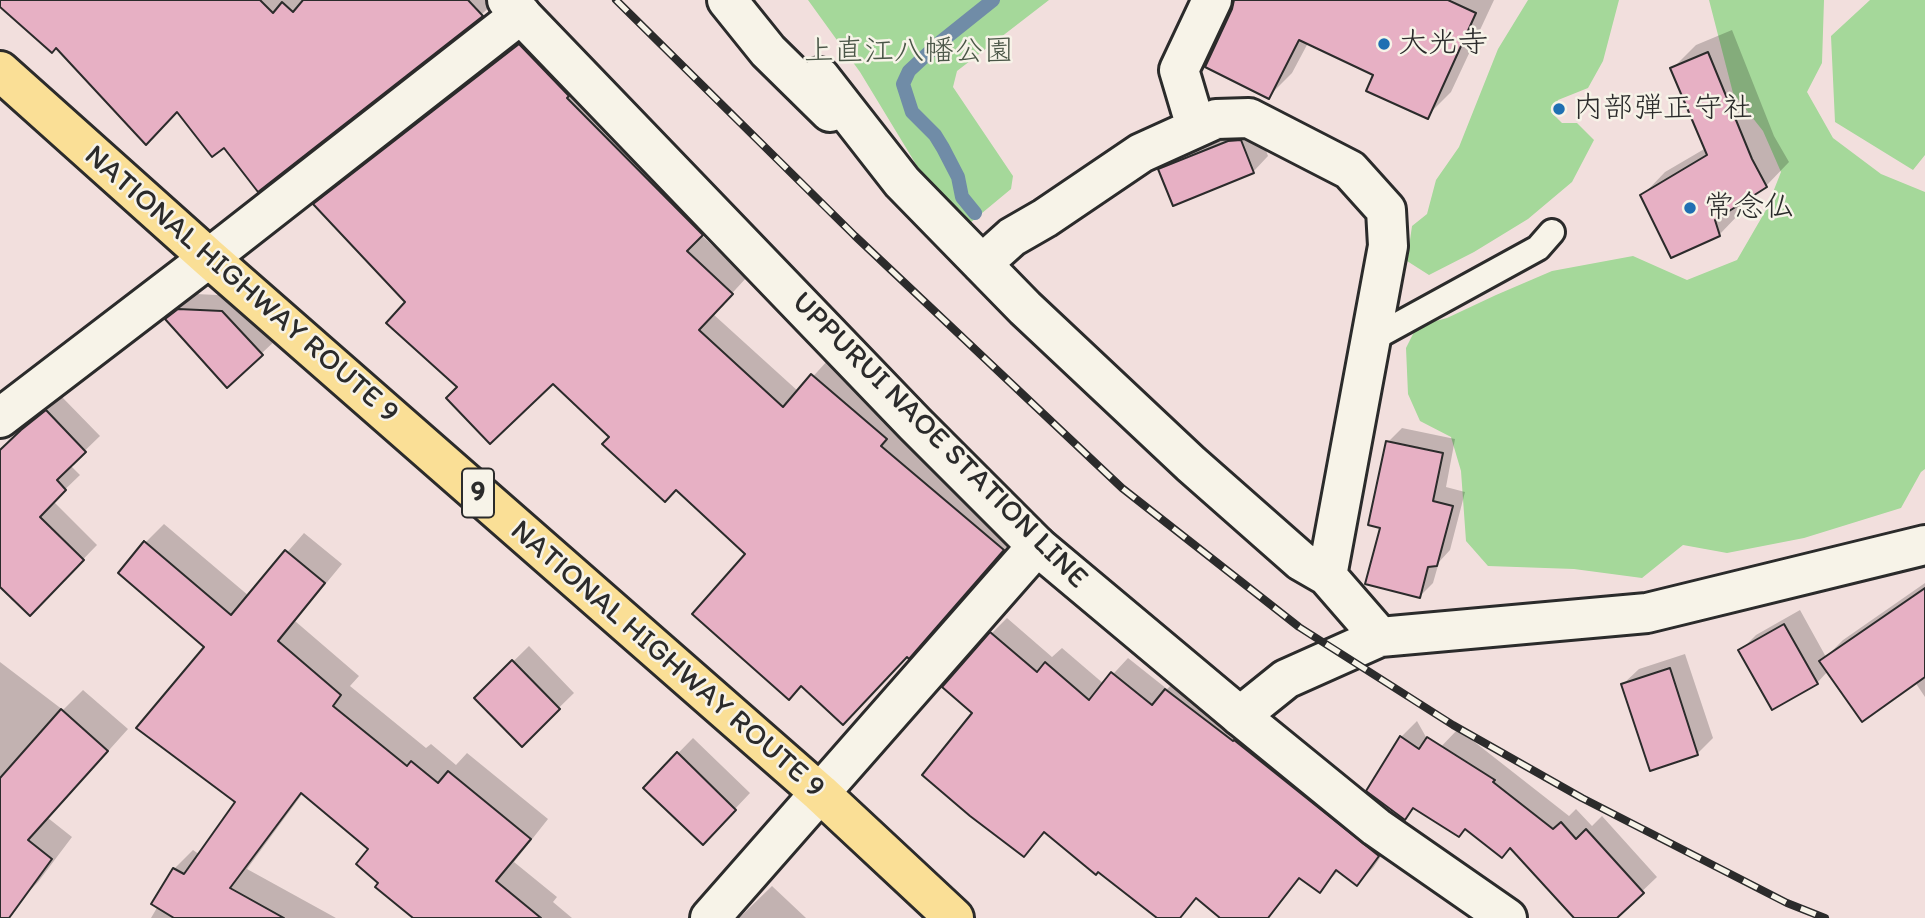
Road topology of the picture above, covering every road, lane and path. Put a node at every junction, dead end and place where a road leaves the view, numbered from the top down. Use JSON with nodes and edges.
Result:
{"nodes":[{"id":1,"x":727,"y":0,"type":"edge"},
{"id":2,"x":1212,"y":0,"type":"edge"},
{"id":3,"x":514,"y":7,"type":"edge"},
{"id":4,"x":0,"y":71,"type":"edge"},
{"id":5,"x":820,"y":77,"type":"dead end"},
{"id":6,"x":1196,"y":127,"type":"junction"},
{"id":7,"x":902,"y":182,"type":"junction"},
{"id":8,"x":1552,"y":232,"type":"dead end"},
{"id":9,"x":209,"y":258,"type":"junction"},
{"id":10,"x":982,"y":264,"type":"junction"},
{"id":11,"x":1372,"y":339,"type":"junction"},
{"id":12,"x":0,"y":418,"type":"edge"},
{"id":13,"x":1925,"y":545,"type":"edge"},
{"id":14,"x":1037,"y":546,"type":"junction"},
{"id":15,"x":1327,"y":576,"type":"junction"},
{"id":16,"x":1380,"y":637,"type":"junction"},
{"id":17,"x":1240,"y":716,"type":"junction"},
{"id":18,"x":820,"y":793,"type":"junction"},
{"id":19,"x":710,"y":918,"type":"edge"},
{"id":20,"x":954,"y":918,"type":"edge"},
{"id":21,"x":1507,"y":918,"type":"edge"}],
"edges":[{"from":1,"to":7,"type":"street"},
{"from":2,"to":6,"type":"street"},
{"from":3,"to":9,"type":"street"},
{"from":3,"to":14,"type":"street","name":"UPPURUI NAOE STATION LINE"},
{"from":4,"to":9,"type":"highway","name":"NATIONAL HIGHWAY ROUTE 9","number":"9"},
{"from":5,"to":7,"type":"street"},
{"from":6,"to":10,"type":"street"},
{"from":6,"to":11,"type":"street"},
{"from":7,"to":10,"type":"street"},
{"from":8,"to":11,"type":"lane"},
{"from":9,"to":12,"type":"street"},
{"from":9,"to":18,"type":"highway","name":"NATIONAL HIGHWAY ROUTE 9","number":"9"},
{"from":10,"to":15,"type":"street"},
{"from":11,"to":15,"type":"street"},
{"from":13,"to":16,"type":"street"},
{"from":14,"to":17,"type":"street","name":"UPPURUI NAOE STATION LINE"},
{"from":14,"to":18,"type":"street"},
{"from":15,"to":16,"type":"street"},
{"from":16,"to":17,"type":"street"},
{"from":17,"to":21,"type":"street","name":"UPPURUI NAOE STATION LINE"},
{"from":18,"to":19,"type":"street"},
{"from":18,"to":20,"type":"highway","name":"NATIONAL HIGHWAY ROUTE 9","number":"9"}]}
